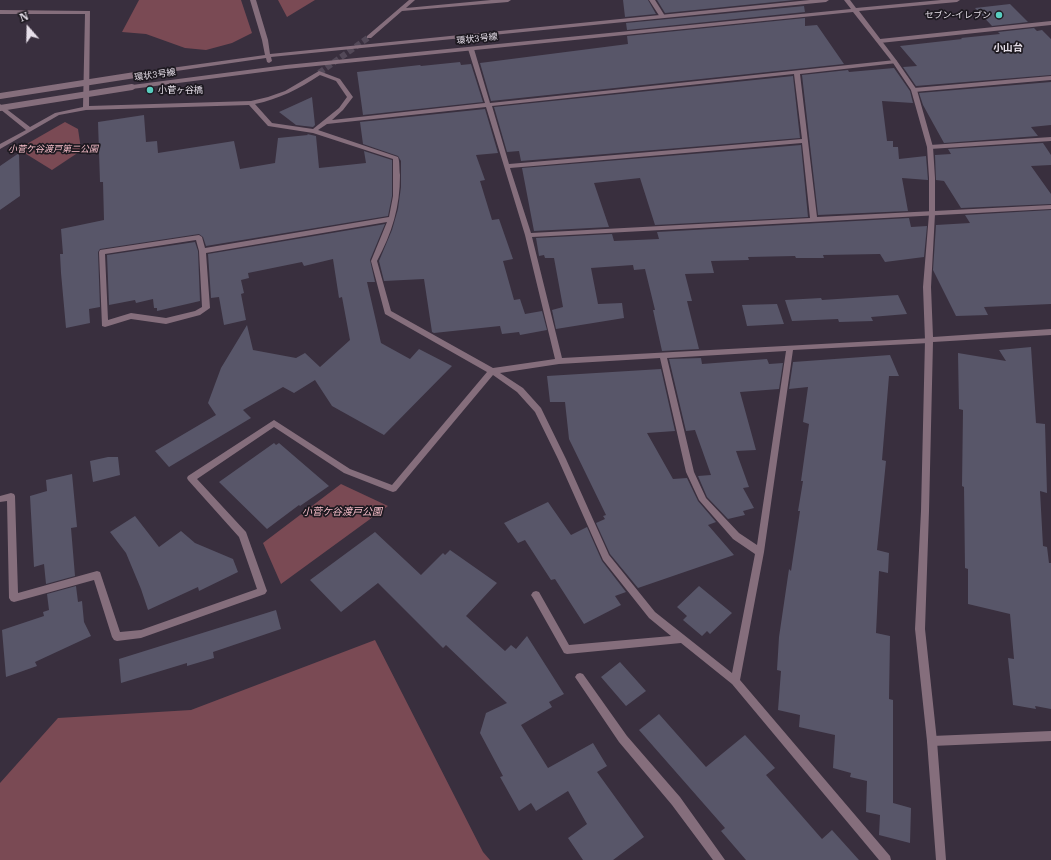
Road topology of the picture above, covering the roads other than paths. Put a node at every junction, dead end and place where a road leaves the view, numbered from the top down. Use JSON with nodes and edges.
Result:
{"nodes":[{"id":1,"x":253,"y":0,"type":"edge"},
{"id":2,"x":412,"y":0,"type":"edge"},
{"id":3,"x":508,"y":0,"type":"edge"},
{"id":4,"x":652,"y":0,"type":"edge"},
{"id":5,"x":826,"y":0,"type":"edge"},
{"id":6,"x":847,"y":0,"type":"edge"},
{"id":7,"x":957,"y":0,"type":"edge"},
{"id":8,"x":400,"y":10,"type":"junction"},
{"id":9,"x":856,"y":10,"type":"junction"},
{"id":10,"x":0,"y":12,"type":"edge"},
{"id":11,"x":662,"y":16,"type":"junction"},
{"id":12,"x":1051,"y":23,"type":"edge"},
{"id":13,"x":370,"y":37,"type":"tunnel mouth"},
{"id":14,"x":880,"y":42,"type":"junction"},
{"id":15,"x":471,"y":49,"type":"junction"},
{"id":16,"x":268,"y":56,"type":"junction"},
{"id":17,"x":895,"y":62,"type":"junction"},
{"id":18,"x":271,"y":69,"type":"junction"},
{"id":19,"x":797,"y":72,"type":"junction"},
{"id":20,"x":1051,"y":78,"type":"edge"},
{"id":21,"x":914,"y":90,"type":"junction"},
{"id":22,"x":0,"y":96,"type":"edge"},
{"id":23,"x":251,"y":103,"type":"junction"},
{"id":24,"x":489,"y":105,"type":"junction"},
{"id":25,"x":0,"y":107,"type":"edge"},
{"id":26,"x":86,"y":108,"type":"junction"},
{"id":27,"x":326,"y":122,"type":"junction"},
{"id":28,"x":30,"y":130,"type":"junction"},
{"id":29,"x":314,"y":131,"type":"junction"},
{"id":30,"x":1051,"y":139,"type":"edge"},
{"id":31,"x":805,"y":141,"type":"junction"},
{"id":32,"x":0,"y":147,"type":"edge"},
{"id":33,"x":930,"y":147,"type":"junction"},
{"id":34,"x":507,"y":166,"type":"junction"},
{"id":35,"x":1051,"y":207,"type":"edge"},
{"id":36,"x":932,"y":214,"type":"junction"},
{"id":37,"x":392,"y":219,"type":"junction"},
{"id":38,"x":814,"y":220,"type":"junction"},
{"id":39,"x":528,"y":235,"type":"junction"},
{"id":40,"x":202,"y":251,"type":"junction"},
{"id":41,"x":1051,"y":332,"type":"edge"},
{"id":42,"x":929,"y":340,"type":"junction"},
{"id":43,"x":790,"y":348,"type":"junction"},
{"id":44,"x":663,"y":355,"type":"junction"},
{"id":45,"x":559,"y":361,"type":"junction"},
{"id":46,"x":492,"y":371,"type":"junction"},
{"id":47,"x":0,"y":499,"type":"edge"},
{"id":48,"x":760,"y":552,"type":"junction"},
{"id":49,"x":536,"y":595,"type":"dead end"},
{"id":50,"x":683,"y":639,"type":"junction"},
{"id":51,"x":580,"y":677,"type":"dead end"},
{"id":52,"x":735,"y":682,"type":"junction"},
{"id":53,"x":1051,"y":736,"type":"edge"},
{"id":54,"x":932,"y":741,"type":"junction"},
{"id":55,"x":720,"y":860,"type":"edge"},
{"id":56,"x":886,"y":860,"type":"edge"},
{"id":57,"x":942,"y":860,"type":"edge"}],
"edges":[{"from":1,"to":16,"type":"street"},
{"from":2,"to":8,"type":"street"},
{"from":3,"to":8,"type":"street"},
{"from":4,"to":11,"type":"street"},
{"from":5,"to":11,"type":"street","name":"環状3号線"},
{"from":6,"to":9,"type":"street"},
{"from":7,"to":9,"type":"street","name":"環状3号線"},
{"from":8,"to":13,"type":"street"},
{"from":9,"to":14,"type":"street"},
{"from":9,"to":15,"type":"street","name":"環状3号線"},
{"from":10,"to":26,"type":"street"},
{"from":11,"to":16,"type":"street","name":"環状3号線"},
{"from":12,"to":14,"type":"street"},
{"from":14,"to":17,"type":"street"},
{"from":15,"to":18,"type":"street","name":"環状3号線"},
{"from":15,"to":24,"type":"street"},
{"from":16,"to":18,"type":"street"},
{"from":16,"to":22,"type":"street","name":"環状3号線","bridge":true},
{"from":17,"to":19,"type":"street"},
{"from":17,"to":21,"type":"street"},
{"from":18,"to":25,"type":"street","name":"環状3号線","bridge":true},
{"from":19,"to":24,"type":"street"},
{"from":19,"to":31,"type":"street"},
{"from":20,"to":21,"type":"street"},
{"from":21,"to":33,"type":"street"},
{"from":23,"to":26,"type":"street"},
{"from":23,"to":27,"type":"street"},
{"from":23,"to":29,"type":"street"},
{"from":24,"to":27,"type":"street"},
{"from":24,"to":34,"type":"street"},
{"from":25,"to":28,"type":"street"},
{"from":26,"to":28,"type":"street"},
{"from":27,"to":29,"type":"street"},
{"from":28,"to":32,"type":"street"},
{"from":29,"to":37,"type":"street"},
{"from":30,"to":33,"type":"street"},
{"from":31,"to":34,"type":"street"},
{"from":31,"to":38,"type":"street"},
{"from":33,"to":36,"type":"street"},
{"from":34,"to":39,"type":"street"},
{"from":35,"to":36,"type":"street"},
{"from":36,"to":38,"type":"street"},
{"from":36,"to":42,"type":"street"},
{"from":37,"to":40,"type":"street"},
{"from":37,"to":46,"type":"street"},
{"from":38,"to":39,"type":"street"},
{"from":39,"to":45,"type":"street"},
{"from":40,"to":40,"type":"street"},
{"from":41,"to":42,"type":"street"},
{"from":42,"to":43,"type":"street"},
{"from":42,"to":54,"type":"street"},
{"from":43,"to":44,"type":"street"},
{"from":43,"to":48,"type":"street"},
{"from":44,"to":45,"type":"street"},
{"from":44,"to":48,"type":"street"},
{"from":45,"to":46,"type":"street"},
{"from":46,"to":47,"type":"street"},
{"from":46,"to":50,"type":"street"},
{"from":48,"to":52,"type":"street"},
{"from":49,"to":50,"type":"street"},
{"from":50,"to":52,"type":"street"},
{"from":51,"to":55,"type":"street"},
{"from":52,"to":56,"type":"street"},
{"from":53,"to":54,"type":"street"},
{"from":54,"to":57,"type":"street"}]}
